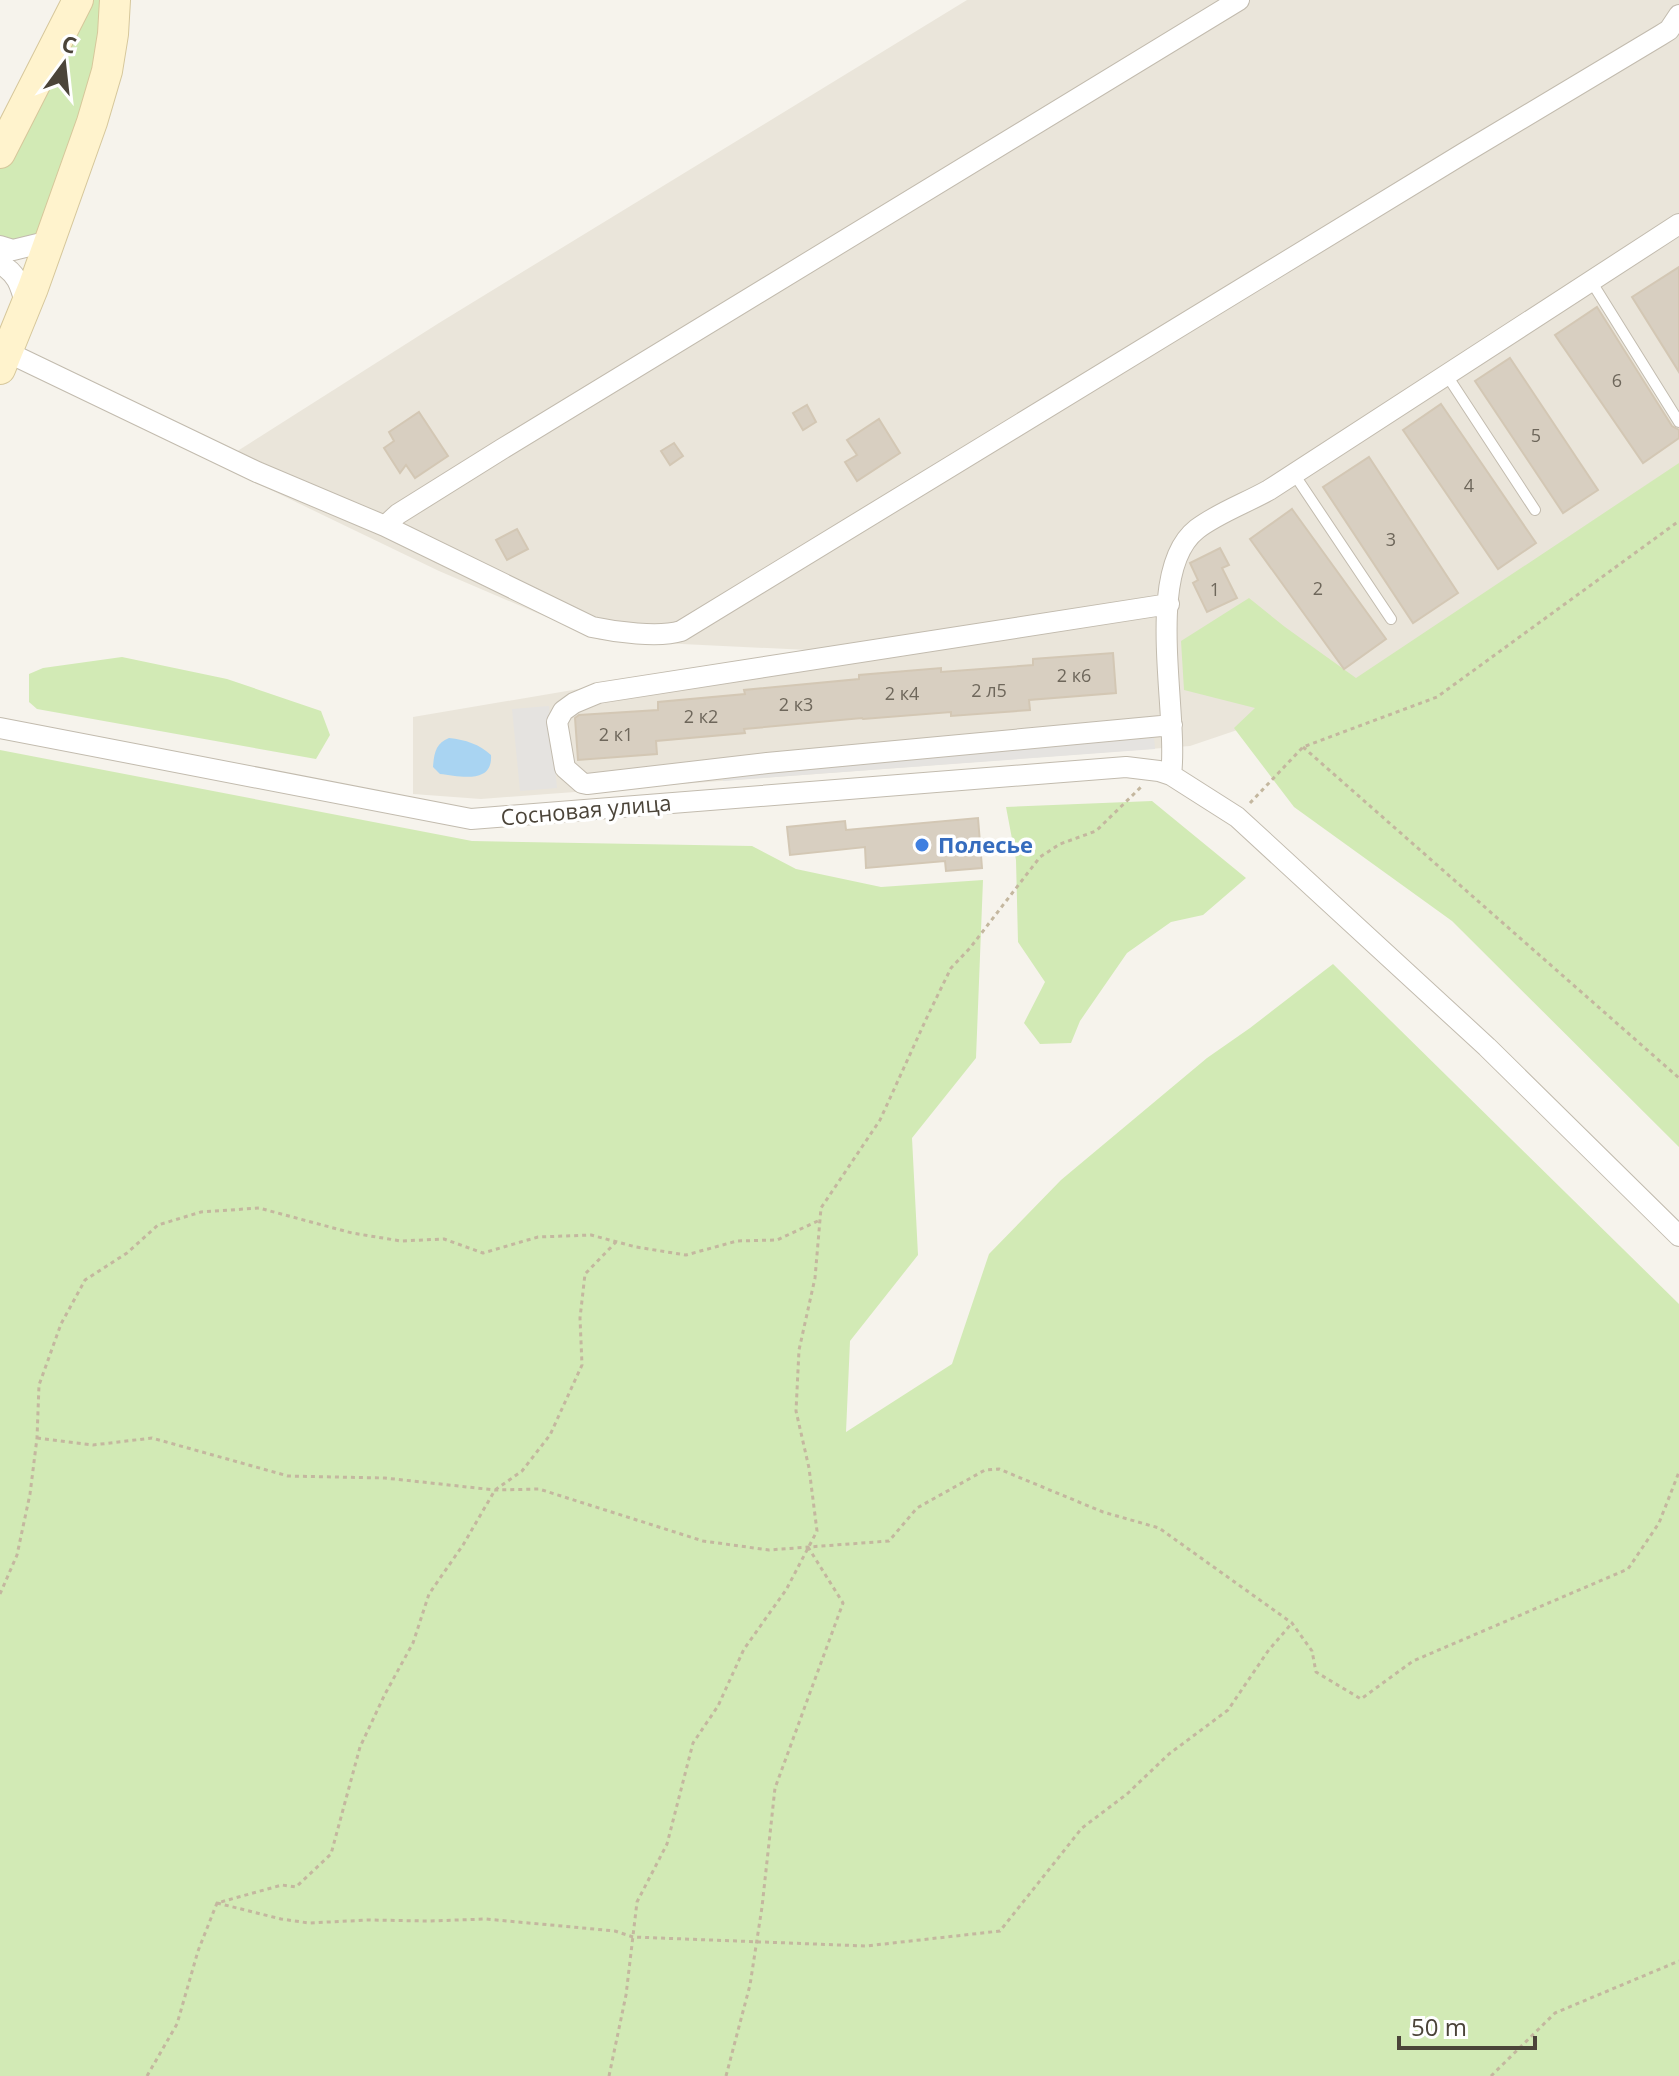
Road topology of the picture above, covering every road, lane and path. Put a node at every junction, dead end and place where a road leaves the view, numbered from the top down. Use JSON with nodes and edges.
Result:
{"nodes":[{"id":1,"x":78,"y":0,"type":"edge"},
{"id":2,"x":115,"y":0,"type":"edge"},
{"id":3,"x":1239,"y":0,"type":"edge"},
{"id":4,"x":1679,"y":15,"type":"edge"},
{"id":5,"x":0,"y":153,"type":"edge"},
{"id":6,"x":1679,"y":224,"type":"edge"},
{"id":7,"x":50,"y":241,"type":"junction"},
{"id":8,"x":0,"y":246,"type":"edge"},
{"id":9,"x":0,"y":264,"type":"edge"},
{"id":10,"x":1591,"y":281,"type":"junction"},
{"id":11,"x":26,"y":306,"type":"junction"},
{"id":12,"x":3,"y":361,"type":"edge"},
{"id":13,"x":1446,"y":374,"type":"junction"},
{"id":14,"x":1679,"y":422,"type":"edge"},
{"id":15,"x":1294,"y":474,"type":"junction"},
{"id":16,"x":1535,"y":510,"type":"dead end"},
{"id":17,"x":1679,"y":521,"type":"edge"},
{"id":18,"x":385,"y":526,"type":"junction"},
{"id":19,"x":1169,"y":604,"type":"junction"},
{"id":20,"x":1391,"y":619,"type":"dead end"},
{"id":21,"x":1172,"y":725,"type":"junction"},
{"id":22,"x":0,"y":728,"type":"edge"},
{"id":23,"x":1303,"y":747,"type":"junction"},
{"id":24,"x":1169,"y":775,"type":"junction"},
{"id":25,"x":1237,"y":817,"type":"junction"},
{"id":26,"x":1679,"y":1078,"type":"edge"},
{"id":27,"x":820,"y":1220,"type":"junction"},
{"id":28,"x":1679,"y":1236,"type":"edge"},
{"id":29,"x":616,"y":1242,"type":"junction"},
{"id":30,"x":37,"y":1438,"type":"junction"},
{"id":31,"x":1679,"y":1472,"type":"edge"},
{"id":32,"x":495,"y":1490,"type":"junction"},
{"id":33,"x":808,"y":1547,"type":"junction"},
{"id":34,"x":0,"y":1594,"type":"edge"},
{"id":35,"x":1292,"y":1623,"type":"junction"},
{"id":36,"x":217,"y":1903,"type":"junction"},
{"id":37,"x":633,"y":1937,"type":"junction"},
{"id":38,"x":757,"y":1942,"type":"junction"},
{"id":39,"x":1679,"y":1961,"type":"edge"},
{"id":40,"x":147,"y":2076,"type":"edge"},
{"id":41,"x":609,"y":2076,"type":"edge"},
{"id":42,"x":726,"y":2076,"type":"edge"},
{"id":43,"x":1491,"y":2076,"type":"edge"}],
"edges":[{"from":1,"to":5,"type":"main road"},
{"from":2,"to":7,"type":"main road"},
{"from":3,"to":18,"type":"street"},
{"from":4,"to":18,"type":"street"},
{"from":6,"to":10,"type":"street"},
{"from":7,"to":8,"type":"street"},
{"from":7,"to":11,"type":"main road"},
{"from":9,"to":11,"type":"street"},
{"from":10,"to":13,"type":"street"},
{"from":10,"to":14,"type":"lane"},
{"from":11,"to":12,"type":"main road"},
{"from":12,"to":18,"type":"street"},
{"from":13,"to":15,"type":"street"},
{"from":13,"to":16,"type":"lane"},
{"from":15,"to":19,"type":"street"},
{"from":15,"to":20,"type":"lane"},
{"from":17,"to":23,"type":"path"},
{"from":19,"to":21,"type":"street"},
{"from":19,"to":21,"type":"street"},
{"from":21,"to":24,"type":"street"},
{"from":22,"to":24,"type":"street","name":"Сосновая улица"},
{"from":23,"to":25,"type":"path"},
{"from":23,"to":26,"type":"path"},
{"from":24,"to":25,"type":"street"},
{"from":24,"to":27,"type":"path"},
{"from":25,"to":28,"type":"street"},
{"from":27,"to":29,"type":"path"},
{"from":27,"to":33,"type":"path"},
{"from":29,"to":30,"type":"path"},
{"from":29,"to":32,"type":"path"},
{"from":30,"to":32,"type":"path"},
{"from":30,"to":34,"type":"path"},
{"from":31,"to":35,"type":"path"},
{"from":32,"to":33,"type":"path"},
{"from":32,"to":36,"type":"path"},
{"from":33,"to":35,"type":"path"},
{"from":33,"to":37,"type":"path"},
{"from":33,"to":38,"type":"path"},
{"from":35,"to":38,"type":"path"},
{"from":36,"to":37,"type":"path"},
{"from":36,"to":40,"type":"path"},
{"from":37,"to":38,"type":"path"},
{"from":37,"to":41,"type":"path"},
{"from":38,"to":42,"type":"path"},
{"from":39,"to":43,"type":"path"}]}
